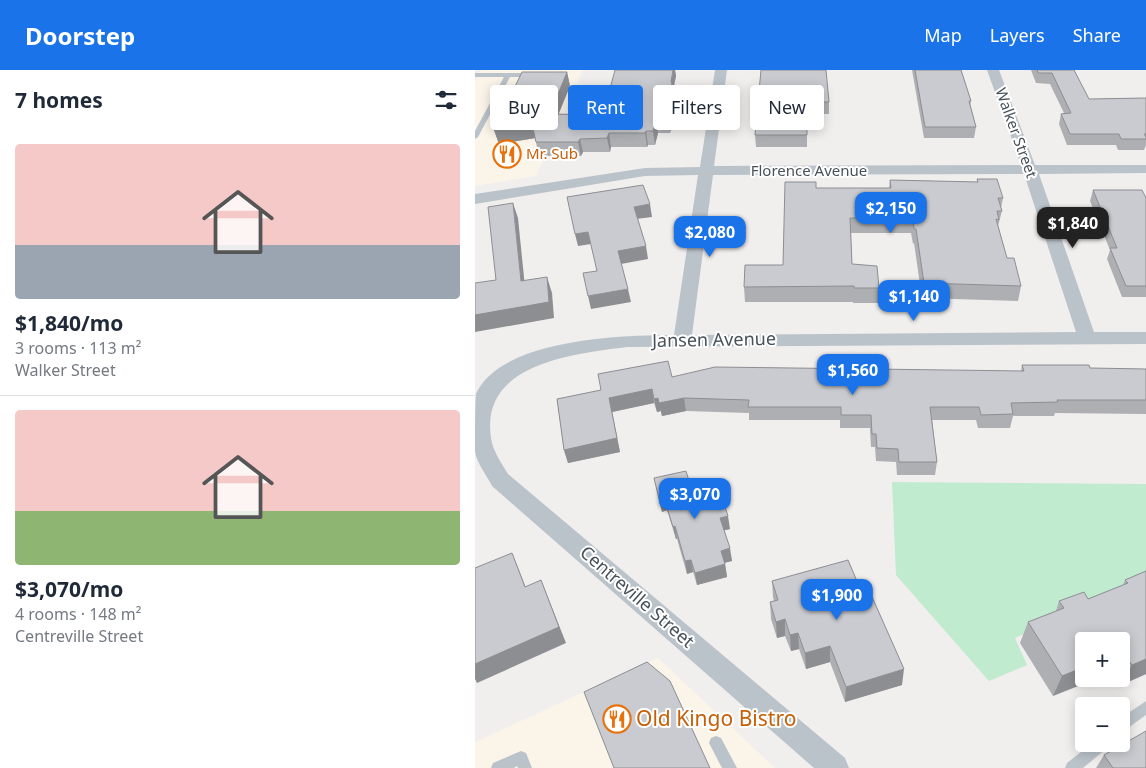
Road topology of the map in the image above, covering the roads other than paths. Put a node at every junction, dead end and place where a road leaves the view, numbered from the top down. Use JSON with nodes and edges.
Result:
{"nodes":[{"id":1,"x":721,"y":70,"type":"edge"},
{"id":2,"x":993,"y":70,"type":"edge"},
{"id":3,"x":475,"y":75,"type":"edge"},
{"id":4,"x":508,"y":75,"type":"junction"},
{"id":5,"x":537,"y":75,"type":"edge"},
{"id":6,"x":475,"y":137,"type":"edge"},
{"id":7,"x":1146,"y":169,"type":"edge"},
{"id":8,"x":1030,"y":170,"type":"junction"},
{"id":9,"x":707,"y":172,"type":"junction"},
{"id":10,"x":475,"y":199,"type":"edge"},
{"id":11,"x":1087,"y":338,"type":"junction"},
{"id":12,"x":1146,"y":338,"type":"edge"},
{"id":13,"x":682,"y":339,"type":"junction"},
{"id":14,"x":481,"y":403,"type":"joint"},
{"id":15,"x":1146,"y":707,"type":"edge"},
{"id":16,"x":1130,"y":720,"type":"edge"},
{"id":17,"x":716,"y":743,"type":"dead end"},
{"id":18,"x":1091,"y":752,"type":"edge"},
{"id":19,"x":498,"y":768,"type":"edge"},
{"id":20,"x":525,"y":768,"type":"edge"},
{"id":21,"x":731,"y":768,"type":"edge"},
{"id":22,"x":835,"y":768,"type":"edge"},
{"id":23,"x":1072,"y":768,"type":"edge"}],
"edges":[{"from":1,"to":9,"type":"street"},
{"from":2,"to":8,"type":"street","name":"Walker Street"},
{"from":3,"to":4,"type":"lane"},
{"from":4,"to":5,"type":"lane"},
{"from":4,"to":6,"type":"lane"},
{"from":7,"to":8,"type":"street","name":"Florence Avenue"},
{"from":8,"to":9,"type":"street","name":"Florence Avenue"},
{"from":8,"to":11,"type":"street","name":"Walker Street"},
{"from":9,"to":10,"type":"street","name":"Florence Avenue"},
{"from":9,"to":13,"type":"street"},
{"from":11,"to":12,"type":"street","name":"Jansen Avenue"},
{"from":11,"to":13,"type":"street","name":"Jansen Avenue"},
{"from":13,"to":14,"type":"street","name":"Jansen Avenue"},
{"from":14,"to":22,"type":"street","name":"Centreville Street"},
{"from":15,"to":16,"type":"lane"},
{"from":17,"to":21,"type":"lane"},
{"from":18,"to":23,"type":"lane"},
{"from":19,"to":20,"type":"lane"}]}
